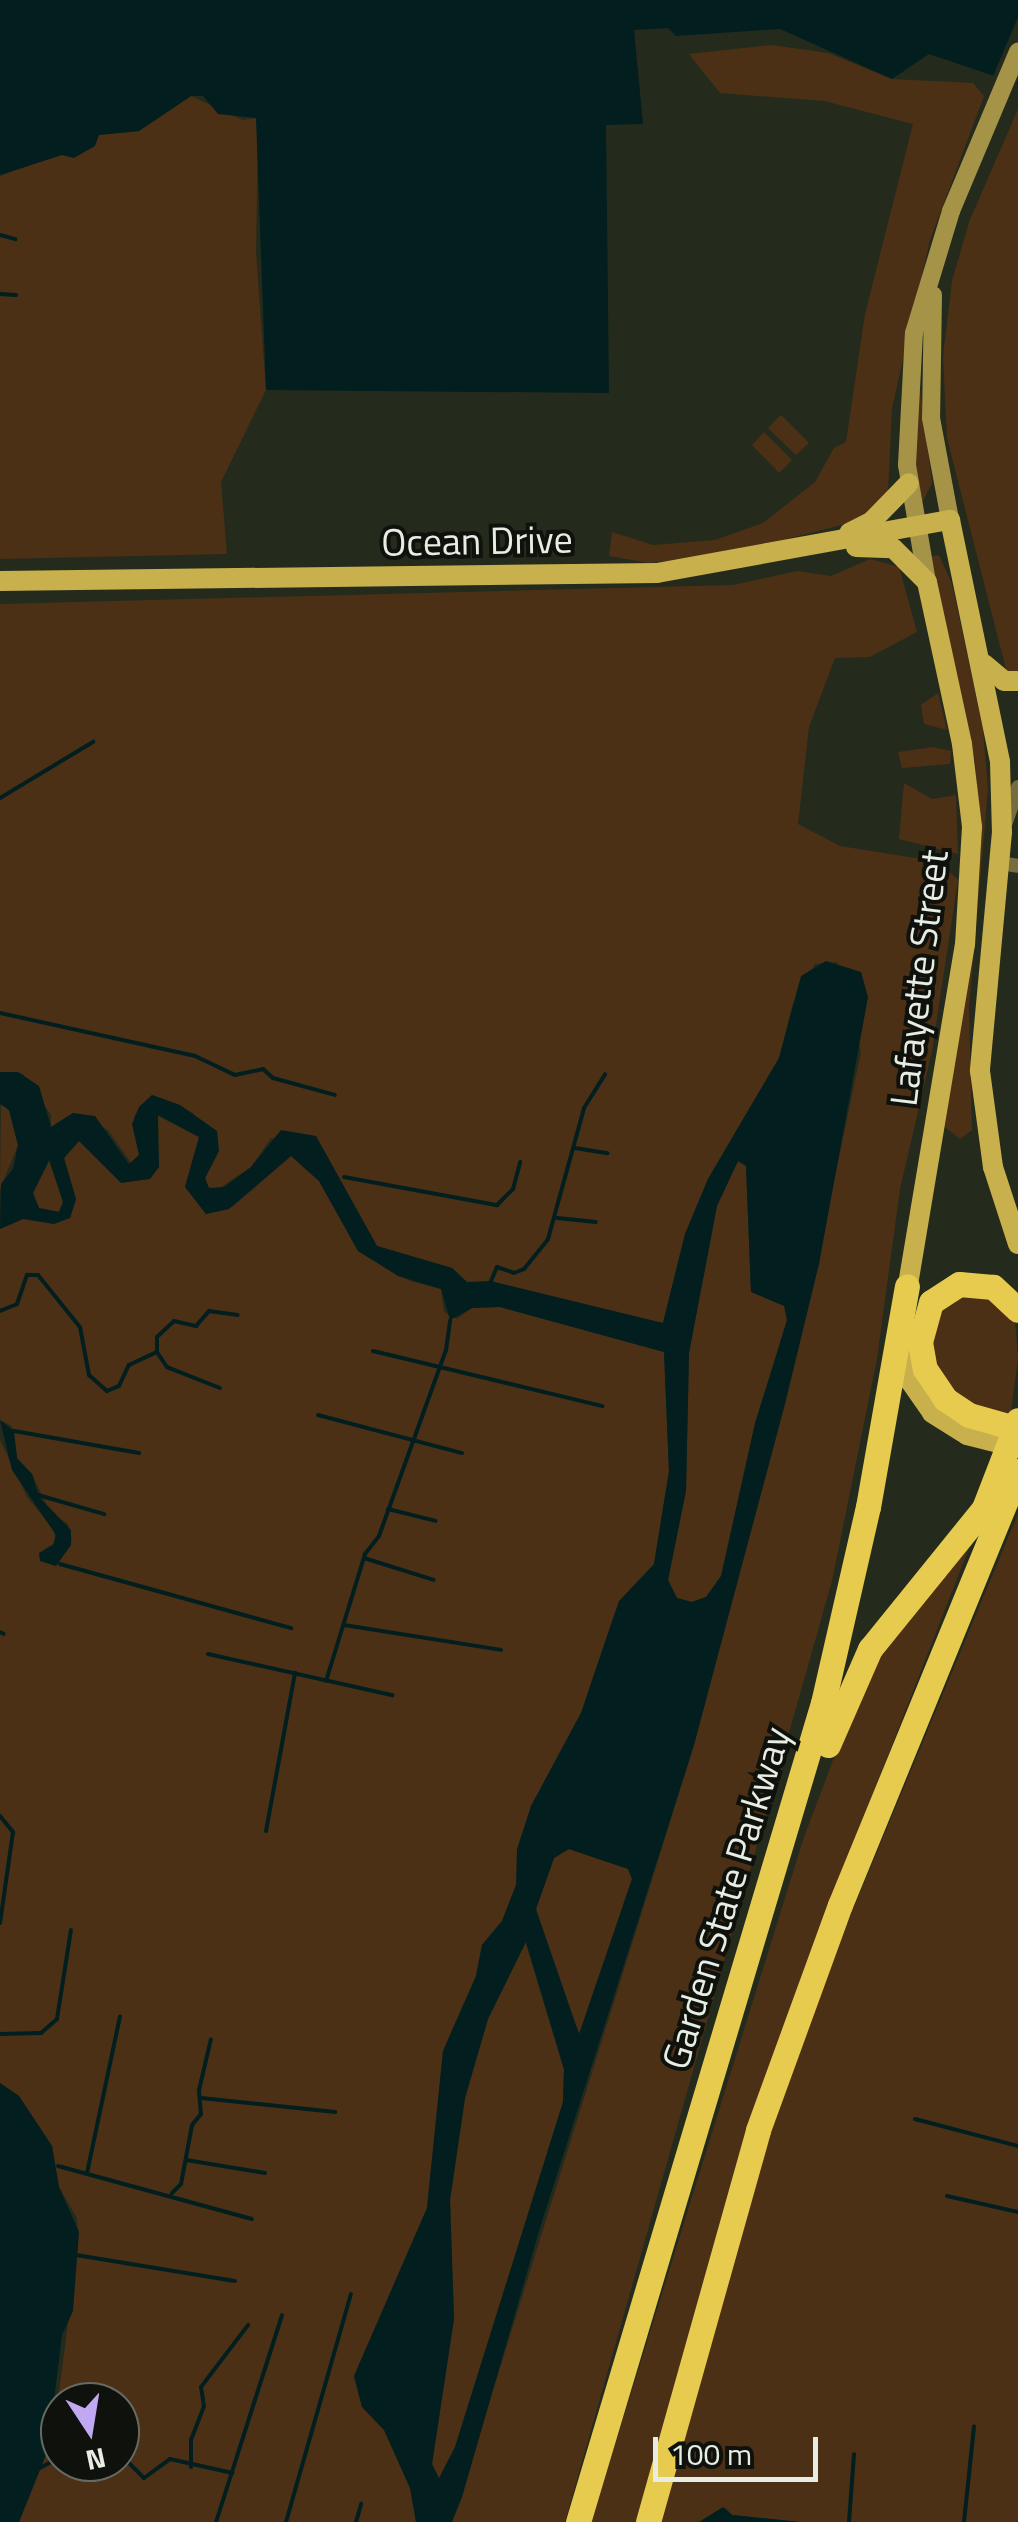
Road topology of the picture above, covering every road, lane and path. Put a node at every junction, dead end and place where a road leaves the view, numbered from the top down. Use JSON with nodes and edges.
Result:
{"nodes":[{"id":1,"x":1018,"y":52,"type":"edge"},
{"id":2,"x":935,"y":264,"type":"junction"},
{"id":3,"x":909,"y":483,"type":"junction"},
{"id":4,"x":950,"y":520,"type":"junction"},
{"id":5,"x":914,"y":527,"type":"junction"},
{"id":6,"x":820,"y":546,"type":"junction"},
{"id":7,"x":0,"y":581,"type":"edge"},
{"id":8,"x":927,"y":582,"type":"junction"},
{"id":9,"x":984,"y":664,"type":"junction"},
{"id":10,"x":1018,"y":681,"type":"edge"},
{"id":11,"x":1018,"y":787,"type":"edge"},
{"id":12,"x":1002,"y":832,"type":"junction"},
{"id":13,"x":1009,"y":864,"type":"edge"},
{"id":14,"x":1008,"y":1184,"type":"edge"},
{"id":15,"x":1018,"y":1244,"type":"edge"},
{"id":16,"x":907,"y":1286,"type":"junction"},
{"id":17,"x":1018,"y":1310,"type":"edge"},
{"id":18,"x":1016,"y":1434,"type":"edge"},
{"id":19,"x":1018,"y":1472,"type":"edge"},
{"id":20,"x":1013,"y":1493,"type":"edge"},
{"id":21,"x":714,"y":2071,"type":"junction"},
{"id":22,"x":578,"y":2522,"type":"edge"},
{"id":23,"x":648,"y":2522,"type":"edge"}],
"edges":[{"from":1,"to":2,"type":"main road","name":"Lafayette Street"},
{"from":2,"to":3,"type":"main road","name":"Lafayette Street"},
{"from":2,"to":4,"type":"main road","name":"Lafayette Street"},
{"from":3,"to":5,"type":"main road","name":"Lafayette Street"},
{"from":3,"to":6,"type":"main road"},
{"from":4,"to":5,"type":"main road","name":"Ocean Drive"},
{"from":4,"to":9,"type":"main road","name":"Lafayette Street"},
{"from":5,"to":6,"type":"main road","name":"Ocean Drive"},
{"from":5,"to":8,"type":"main road","name":"Lafayette Street"},
{"from":6,"to":7,"type":"main road","name":"Ocean Drive"},
{"from":6,"to":8,"type":"main road"},
{"from":8,"to":16,"type":"main road","name":"Lafayette Street"},
{"from":9,"to":10,"type":"main road"},
{"from":9,"to":12,"type":"main road","name":"Lafayette Street"},
{"from":11,"to":12,"type":"street"},
{"from":12,"to":13,"type":"main road","name":"Lafayette Street"},
{"from":13,"to":14,"type":"main road","name":"Lafayette Street"},
{"from":14,"to":15,"type":"main road","name":"Lafayette Street"},
{"from":16,"to":18,"type":"main road","name":"Lafayette Street"},
{"from":16,"to":21,"type":"highway","name":"Garden State Parkway"},
{"from":17,"to":18,"type":"highway"},
{"from":18,"to":21,"type":"highway"},
{"from":19,"to":20,"type":"highway"},
{"from":20,"to":23,"type":"highway"},
{"from":21,"to":22,"type":"highway","name":"Garden State Parkway"}]}
